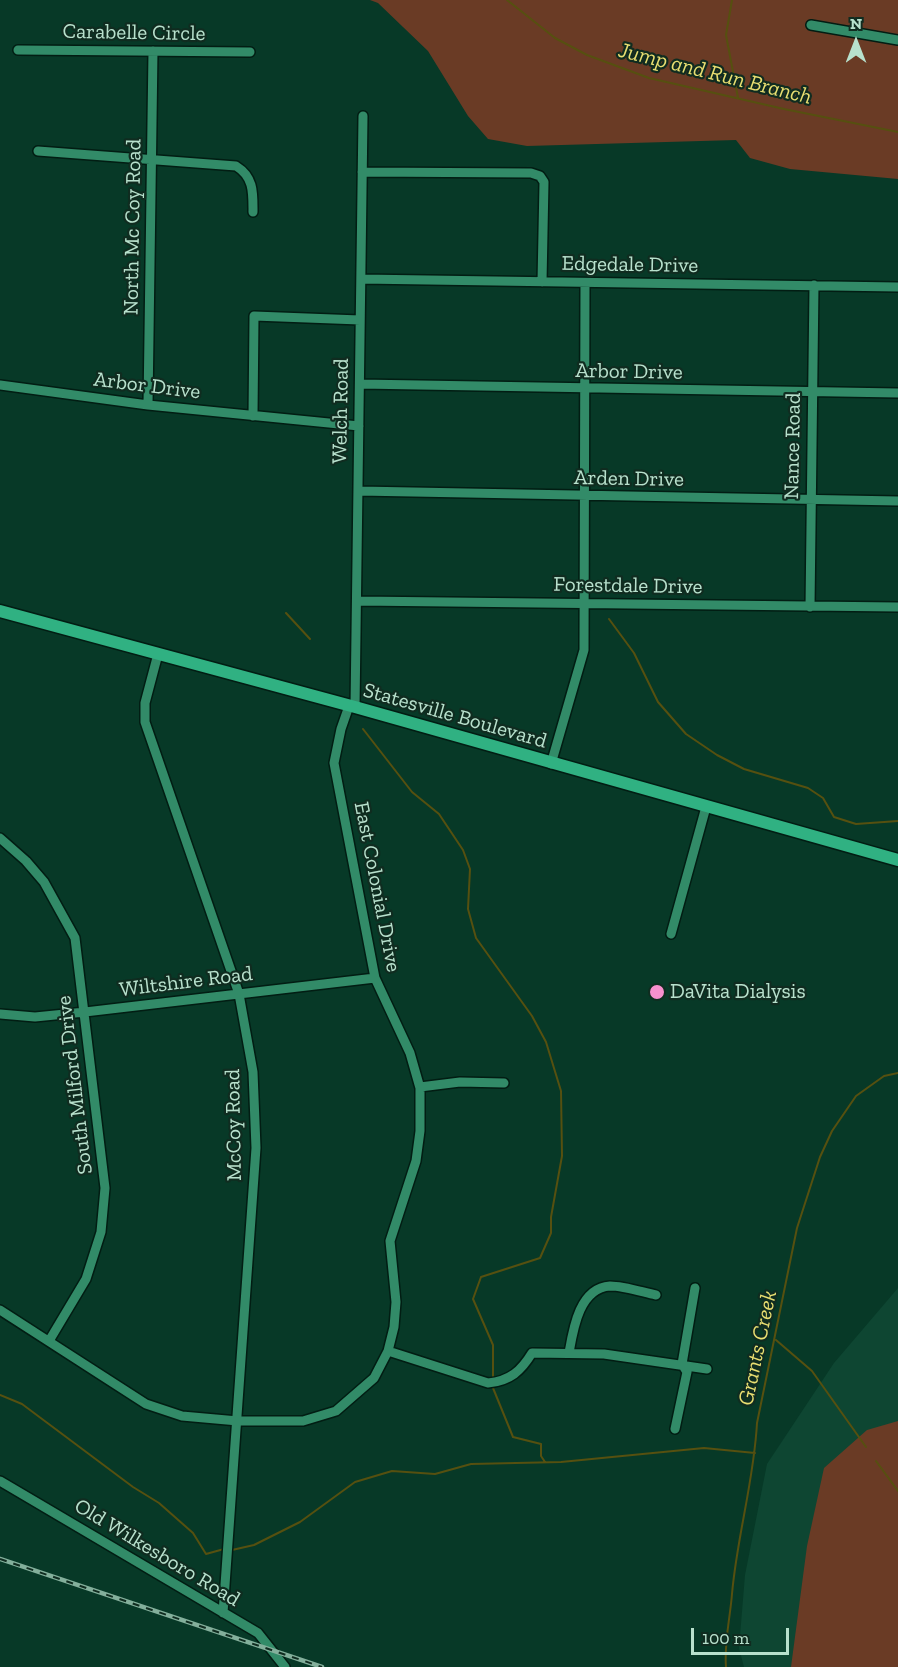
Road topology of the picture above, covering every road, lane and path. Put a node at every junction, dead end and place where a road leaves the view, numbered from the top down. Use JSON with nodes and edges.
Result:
{"nodes":[{"id":1,"x":811,"y":25,"type":"dead end"},
{"id":2,"x":898,"y":40,"type":"edge"},
{"id":3,"x":18,"y":50,"type":"dead end"},
{"id":4,"x":153,"y":51,"type":"junction"},
{"id":5,"x":250,"y":52,"type":"dead end"},
{"id":6,"x":363,"y":116,"type":"dead end"},
{"id":7,"x":38,"y":151,"type":"dead end"},
{"id":8,"x":152,"y":159,"type":"junction"},
{"id":9,"x":362,"y":172,"type":"junction"},
{"id":10,"x":253,"y":212,"type":"dead end"},
{"id":11,"x":361,"y":279,"type":"junction"},
{"id":12,"x":542,"y":282,"type":"junction"},
{"id":13,"x":585,"y":283,"type":"junction"},
{"id":14,"x":813,"y":285,"type":"junction"},
{"id":15,"x":898,"y":287,"type":"edge"},
{"id":16,"x":360,"y":320,"type":"junction"},
{"id":17,"x":360,"y":384,"type":"junction"},
{"id":18,"x":2,"y":386,"type":"edge"},
{"id":19,"x":585,"y":389,"type":"junction"},
{"id":20,"x":812,"y":393,"type":"junction"},
{"id":21,"x":898,"y":393,"type":"edge"},
{"id":22,"x":0,"y":398,"type":"edge"},
{"id":23,"x":148,"y":405,"type":"junction"},
{"id":24,"x":253,"y":416,"type":"junction"},
{"id":25,"x":359,"y":426,"type":"junction"},
{"id":26,"x":358,"y":491,"type":"junction"},
{"id":27,"x":586,"y":496,"type":"junction"},
{"id":28,"x":810,"y":500,"type":"junction"},
{"id":29,"x":898,"y":501,"type":"edge"},
{"id":30,"x":358,"y":601,"type":"junction"},
{"id":31,"x":584,"y":603,"type":"junction"},
{"id":32,"x":810,"y":607,"type":"junction"},
{"id":33,"x":898,"y":608,"type":"edge"},
{"id":34,"x":0,"y":611,"type":"edge"},
{"id":35,"x":158,"y":654,"type":"junction"},
{"id":36,"x":352,"y":706,"type":"junction"},
{"id":37,"x":550,"y":764,"type":"junction"},
{"id":38,"x":706,"y":807,"type":"junction"},
{"id":39,"x":0,"y":838,"type":"edge"},
{"id":40,"x":898,"y":860,"type":"edge"},
{"id":41,"x":671,"y":934,"type":"dead end"},
{"id":42,"x":375,"y":978,"type":"junction"},
{"id":43,"x":238,"y":994,"type":"junction"},
{"id":44,"x":85,"y":1012,"type":"junction"},
{"id":45,"x":0,"y":1014,"type":"edge"},
{"id":46,"x":504,"y":1083,"type":"dead end"},
{"id":47,"x":420,"y":1087,"type":"junction"},
{"id":48,"x":695,"y":1288,"type":"dead end"},
{"id":49,"x":656,"y":1295,"type":"dead end"},
{"id":50,"x":0,"y":1310,"type":"edge"},
{"id":51,"x":49,"y":1341,"type":"junction"},
{"id":52,"x":388,"y":1351,"type":"junction"},
{"id":53,"x":568,"y":1353,"type":"junction"},
{"id":54,"x":682,"y":1364,"type":"junction"},
{"id":55,"x":707,"y":1369,"type":"dead end"},
{"id":56,"x":238,"y":1421,"type":"junction"},
{"id":57,"x":675,"y":1429,"type":"dead end"},
{"id":58,"x":0,"y":1481,"type":"edge"},
{"id":59,"x":223,"y":1613,"type":"junction"},
{"id":60,"x":285,"y":1667,"type":"edge"}],
"edges":[{"from":1,"to":2,"type":"street"},
{"from":3,"to":4,"type":"street","name":"Carabelle Circle"},
{"from":4,"to":5,"type":"street","name":"Carabelle Circle"},
{"from":4,"to":8,"type":"street","name":"North Mc Coy Road"},
{"from":6,"to":9,"type":"street","name":"Welch Road"},
{"from":7,"to":8,"type":"street"},
{"from":8,"to":10,"type":"street"},
{"from":8,"to":23,"type":"street","name":"North Mc Coy Road"},
{"from":9,"to":11,"type":"street","name":"Welch Road"},
{"from":9,"to":12,"type":"street"},
{"from":11,"to":12,"type":"street","name":"Edgedale Drive"},
{"from":11,"to":16,"type":"street","name":"Welch Road"},
{"from":12,"to":13,"type":"street","name":"Edgedale Drive"},
{"from":13,"to":14,"type":"street","name":"Edgedale Drive"},
{"from":13,"to":19,"type":"street"},
{"from":14,"to":15,"type":"street","name":"Edgedale Drive"},
{"from":14,"to":20,"type":"street","name":"Nance Road"},
{"from":16,"to":17,"type":"street","name":"Welch Road"},
{"from":16,"to":24,"type":"street"},
{"from":17,"to":19,"type":"street","name":"Arbor Drive"},
{"from":17,"to":25,"type":"street","name":"Welch Road"},
{"from":18,"to":22,"type":"street"},
{"from":18,"to":23,"type":"street","name":"Arbor Drive"},
{"from":19,"to":20,"type":"street","name":"Arbor Drive"},
{"from":19,"to":27,"type":"street"},
{"from":20,"to":21,"type":"street","name":"Arbor Drive"},
{"from":20,"to":28,"type":"street","name":"Nance Road"},
{"from":23,"to":24,"type":"street","name":"Arbor Drive"},
{"from":24,"to":25,"type":"street","name":"Arbor Drive"},
{"from":25,"to":26,"type":"street","name":"Welch Road"},
{"from":26,"to":27,"type":"street","name":"Arden Drive"},
{"from":26,"to":30,"type":"street","name":"Welch Road"},
{"from":27,"to":28,"type":"street","name":"Arden Drive"},
{"from":27,"to":31,"type":"street"},
{"from":28,"to":29,"type":"street","name":"Arden Drive"},
{"from":28,"to":32,"type":"street","name":"Nance Road"},
{"from":30,"to":31,"type":"street","name":"Forestdale Drive"},
{"from":30,"to":36,"type":"street","name":"Welch Road"},
{"from":31,"to":32,"type":"street","name":"Forestdale Drive"},
{"from":31,"to":37,"type":"street"},
{"from":32,"to":33,"type":"street","name":"Forestdale Drive"},
{"from":34,"to":35,"type":"main road","name":"Statesville Boulevard"},
{"from":35,"to":36,"type":"main road","name":"Statesville Boulevard"},
{"from":35,"to":43,"type":"street","name":"McCoy Road"},
{"from":36,"to":37,"type":"main road","name":"Statesville Boulevard"},
{"from":36,"to":42,"type":"street","name":"East Colonial Drive"},
{"from":37,"to":38,"type":"main road","name":"Statesville Boulevard"},
{"from":38,"to":40,"type":"main road","name":"Statesville Boulevard"},
{"from":38,"to":41,"type":"street"},
{"from":39,"to":44,"type":"street","name":"South Milford Drive"},
{"from":42,"to":43,"type":"street","name":"Wiltshire Road"},
{"from":42,"to":47,"type":"street","name":"East Colonial Drive"},
{"from":43,"to":44,"type":"street","name":"Wiltshire Road"},
{"from":43,"to":56,"type":"street","name":"McCoy Road"},
{"from":44,"to":45,"type":"street","name":"Wiltshire Road"},
{"from":44,"to":51,"type":"street","name":"South Milford Drive"},
{"from":46,"to":47,"type":"street"},
{"from":47,"to":52,"type":"street","name":"East Colonial Drive"},
{"from":48,"to":54,"type":"street"},
{"from":49,"to":53,"type":"street"},
{"from":50,"to":51,"type":"street","name":"East Colonial Drive"},
{"from":51,"to":56,"type":"street","name":"East Colonial Drive"},
{"from":52,"to":53,"type":"street"},
{"from":52,"to":56,"type":"street","name":"East Colonial Drive"},
{"from":53,"to":54,"type":"street"},
{"from":54,"to":55,"type":"street"},
{"from":54,"to":57,"type":"street"},
{"from":56,"to":59,"type":"street","name":"McCoy Road"},
{"from":58,"to":59,"type":"street","name":"Old Wilkesboro Road"},
{"from":59,"to":60,"type":"street","name":"Old Wilkesboro Road"}]}
